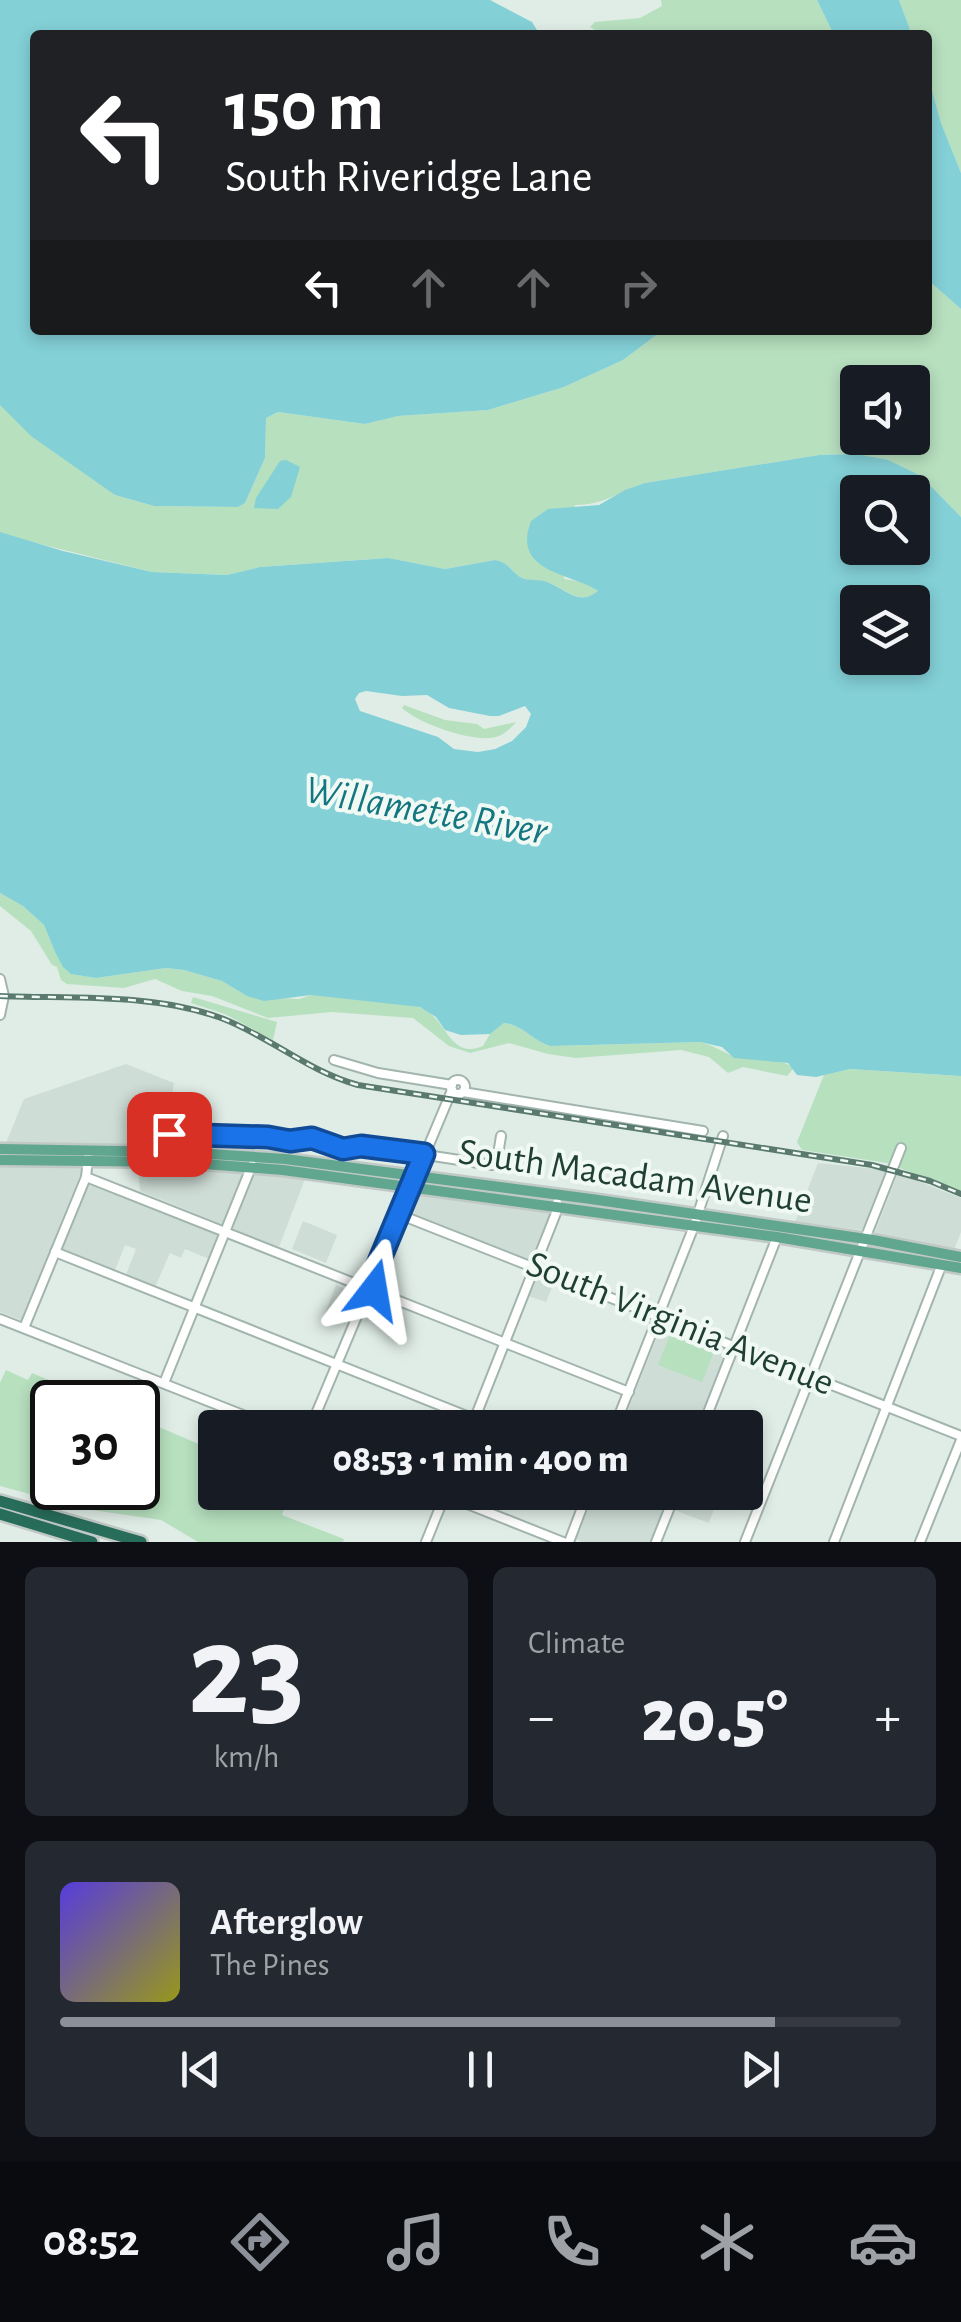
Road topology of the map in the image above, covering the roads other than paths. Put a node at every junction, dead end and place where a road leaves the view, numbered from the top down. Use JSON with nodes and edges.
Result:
{"nodes":[{"id":1,"x":0,"y":979,"type":"edge"},
{"id":2,"x":0,"y":1015,"type":"edge"},
{"id":3,"x":334,"y":1060,"type":"dead end"},
{"id":4,"x":452,"y":1088,"type":"junction"},
{"id":5,"x":702,"y":1130,"type":"dead end"},
{"id":6,"x":169,"y":1134,"type":"dead end"},
{"id":7,"x":501,"y":1136,"type":"dead end"},
{"id":8,"x":723,"y":1136,"type":"dead end"},
{"id":9,"x":901,"y":1148,"type":"dead end"},
{"id":10,"x":0,"y":1150,"type":"edge"},
{"id":11,"x":424,"y":1154,"type":"junction"},
{"id":12,"x":89,"y":1156,"type":"junction"},
{"id":13,"x":0,"y":1160,"type":"edge"},
{"id":14,"x":253,"y":1161,"type":"junction"},
{"id":15,"x":86,"y":1177,"type":"junction"},
{"id":16,"x":411,"y":1182,"type":"junction"},
{"id":17,"x":557,"y":1200,"type":"junction"},
{"id":18,"x":398,"y":1214,"type":"junction"},
{"id":19,"x":696,"y":1221,"type":"junction"},
{"id":20,"x":225,"y":1233,"type":"junction"},
{"id":21,"x":777,"y":1237,"type":"junction"},
{"id":22,"x":862,"y":1245,"type":"junction"},
{"id":23,"x":55,"y":1252,"type":"junction"},
{"id":24,"x":961,"y":1257,"type":"edge"},
{"id":25,"x":942,"y":1264,"type":"junction"},
{"id":26,"x":535,"y":1267,"type":"junction"},
{"id":27,"x":961,"y":1268,"type":"edge"},
{"id":28,"x":368,"y":1288,"type":"junction"},
{"id":29,"x":194,"y":1307,"type":"junction"},
{"id":30,"x":659,"y":1316,"type":"junction"},
{"id":31,"x":0,"y":1318,"type":"edge"},
{"id":32,"x":24,"y":1328,"type":"junction"},
{"id":33,"x":505,"y":1342,"type":"junction"},
{"id":34,"x":734,"y":1346,"type":"junction"},
{"id":35,"x":336,"y":1364,"type":"junction"},
{"id":36,"x":810,"y":1376,"type":"junction"},
{"id":37,"x":164,"y":1383,"type":"junction"},
{"id":38,"x":629,"y":1392,"type":"junction"},
{"id":39,"x":887,"y":1406,"type":"junction"},
{"id":40,"x":231,"y":1410,"type":"edge"},
{"id":41,"x":317,"y":1410,"type":"edge"},
{"id":42,"x":443,"y":1410,"type":"edge"},
{"id":43,"x":478,"y":1410,"type":"edge"},
{"id":44,"x":622,"y":1410,"type":"edge"},
{"id":45,"x":709,"y":1410,"type":"edge"},
{"id":46,"x":961,"y":1438,"type":"edge"},
{"id":47,"x":0,"y":1501,"type":"edge"},
{"id":48,"x":437,"y":1510,"type":"edge"},
{"id":49,"x":483,"y":1510,"type":"edge"},
{"id":50,"x":580,"y":1510,"type":"edge"},
{"id":51,"x":669,"y":1510,"type":"edge"},
{"id":52,"x":0,"y":1514,"type":"edge"},
{"id":53,"x":92,"y":1542,"type":"edge"},
{"id":54,"x":141,"y":1542,"type":"edge"},
{"id":55,"x":426,"y":1542,"type":"edge"},
{"id":56,"x":566,"y":1542,"type":"edge"},
{"id":57,"x":656,"y":1542,"type":"edge"},
{"id":58,"x":745,"y":1542,"type":"edge"},
{"id":59,"x":834,"y":1542,"type":"edge"},
{"id":60,"x":920,"y":1542,"type":"edge"}],
"edges":[{"from":1,"to":2,"type":"street"},
{"from":3,"to":4,"type":"street"},
{"from":4,"to":5,"type":"street"},
{"from":4,"to":11,"type":"street"},
{"from":6,"to":11,"type":"street"},
{"from":7,"to":11,"type":"street"},
{"from":8,"to":19,"type":"street"},
{"from":9,"to":22,"type":"street"},
{"from":10,"to":12,"type":"main road","name":"South Macadam Avenue"},
{"from":11,"to":16,"type":"street"},
{"from":12,"to":13,"type":"main road","name":"South Macadam Avenue"},
{"from":12,"to":14,"type":"main road","name":"South Macadam Avenue"},
{"from":12,"to":15,"type":"street"},
{"from":14,"to":16,"type":"main road","name":"South Macadam Avenue"},
{"from":14,"to":20,"type":"street"},
{"from":15,"to":20,"type":"street"},
{"from":15,"to":23,"type":"street"},
{"from":16,"to":17,"type":"main road","name":"South Macadam Avenue"},
{"from":16,"to":18,"type":"street"},
{"from":17,"to":19,"type":"main road","name":"South Macadam Avenue"},
{"from":17,"to":26,"type":"street"},
{"from":18,"to":26,"type":"street","name":"South Virginia Avenue"},
{"from":18,"to":28,"type":"street"},
{"from":19,"to":21,"type":"main road","name":"South Macadam Avenue"},
{"from":19,"to":22,"type":"main road","name":"South Macadam Avenue"},
{"from":19,"to":30,"type":"street"},
{"from":20,"to":28,"type":"street"},
{"from":20,"to":29,"type":"street"},
{"from":21,"to":22,"type":"main road","name":"South Macadam Avenue"},
{"from":21,"to":34,"type":"street"},
{"from":22,"to":24,"type":"main road","name":"South Macadam Avenue"},
{"from":22,"to":25,"type":"main road","name":"South Macadam Avenue"},
{"from":22,"to":36,"type":"street"},
{"from":23,"to":29,"type":"street"},
{"from":23,"to":32,"type":"street"},
{"from":25,"to":27,"type":"main road","name":"South Macadam Avenue"},
{"from":25,"to":39,"type":"street"},
{"from":26,"to":30,"type":"street","name":"South Virginia Avenue"},
{"from":26,"to":33,"type":"street"},
{"from":28,"to":33,"type":"street"},
{"from":28,"to":35,"type":"street"},
{"from":29,"to":35,"type":"street"},
{"from":29,"to":37,"type":"street"},
{"from":30,"to":34,"type":"street","name":"South Virginia Avenue"},
{"from":30,"to":38,"type":"street"},
{"from":31,"to":32,"type":"street"},
{"from":32,"to":37,"type":"street"},
{"from":33,"to":38,"type":"street"},
{"from":33,"to":43,"type":"street"},
{"from":34,"to":36,"type":"street","name":"South Virginia Avenue"},
{"from":34,"to":45,"type":"street"},
{"from":35,"to":41,"type":"street"},
{"from":35,"to":42,"type":"street"},
{"from":36,"to":39,"type":"street","name":"South Virginia Avenue"},
{"from":36,"to":58,"type":"street"},
{"from":37,"to":40,"type":"street"},
{"from":38,"to":44,"type":"street"},
{"from":39,"to":46,"type":"street","name":"South Virginia Avenue"},
{"from":39,"to":59,"type":"street"},
{"from":46,"to":60,"type":"street"},
{"from":47,"to":54,"type":"highway"},
{"from":48,"to":55,"type":"street"},
{"from":49,"to":56,"type":"street"},
{"from":50,"to":56,"type":"street"},
{"from":51,"to":57,"type":"street"},
{"from":52,"to":53,"type":"highway"}]}
